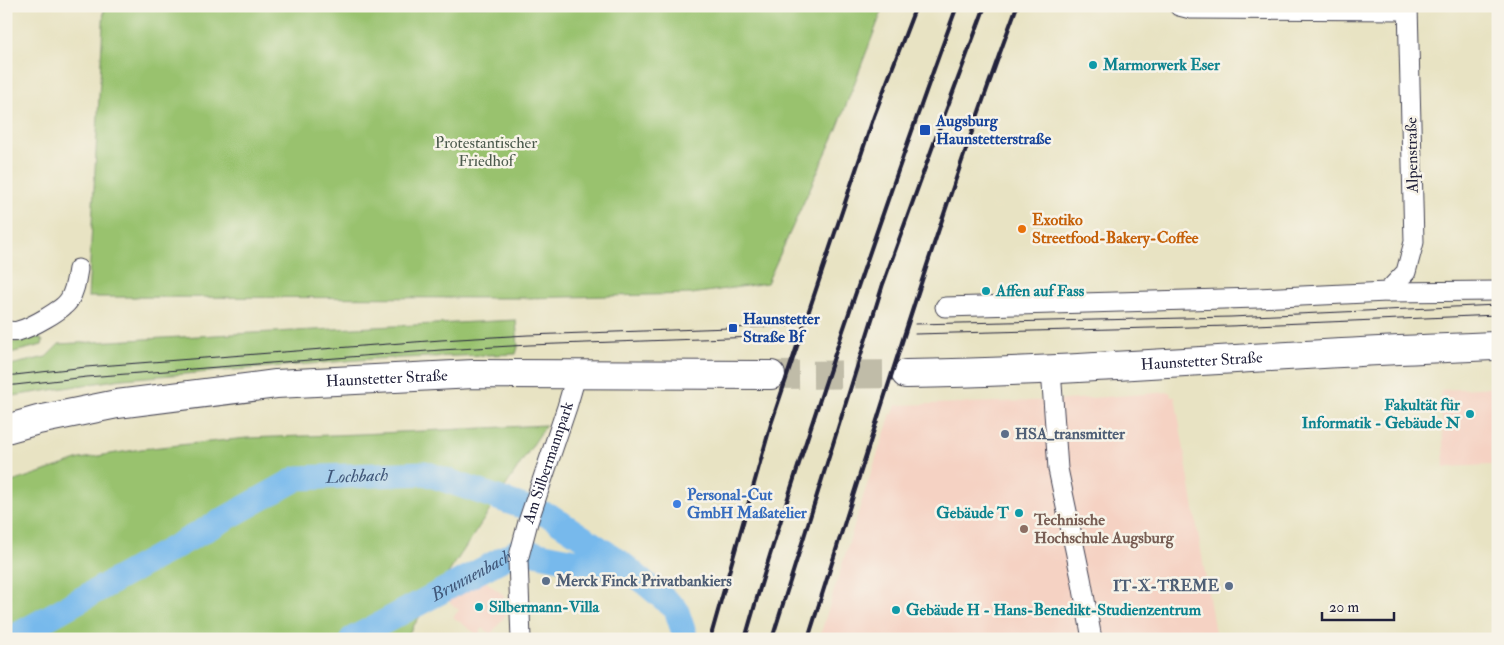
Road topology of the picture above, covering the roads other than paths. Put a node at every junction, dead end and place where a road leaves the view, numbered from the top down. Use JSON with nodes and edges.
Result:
{"nodes":[{"id":1,"x":1179,"y":6,"type":"edge"},
{"id":2,"x":1408,"y":8,"type":"edge"},
{"id":3,"x":78,"y":269,"type":"dead end"},
{"id":4,"x":1498,"y":291,"type":"edge"},
{"id":5,"x":1387,"y":292,"type":"junction"},
{"id":6,"x":945,"y":307,"type":"dead end"},
{"id":7,"x":6,"y":331,"type":"edge"},
{"id":8,"x":1498,"y":346,"type":"edge"},
{"id":9,"x":1051,"y":370,"type":"junction"},
{"id":10,"x":906,"y":374,"type":"tunnel mouth"},
{"id":11,"x":771,"y":375,"type":"tunnel mouth"},
{"id":12,"x":576,"y":376,"type":"junction"},
{"id":13,"x":6,"y":429,"type":"edge"},
{"id":14,"x":521,"y":639,"type":"edge"},
{"id":15,"x":1092,"y":639,"type":"edge"}],
"edges":[{"from":1,"to":2,"type":"street","name":"Alpenstraße"},
{"from":2,"to":5,"type":"street","name":"Alpenstraße"},
{"from":3,"to":7,"type":"street"},
{"from":4,"to":5,"type":"street"},
{"from":5,"to":6,"type":"street"},
{"from":8,"to":9,"type":"main road","name":"Haunstetter Straße"},
{"from":9,"to":10,"type":"main road","name":"Haunstetter Straße"},
{"from":9,"to":15,"type":"street"},
{"from":11,"to":12,"type":"main road","name":"Haunstetter Straße"},
{"from":12,"to":13,"type":"main road","name":"Haunstetter Straße"},
{"from":12,"to":14,"type":"street","name":"Am Silbermannpark"}]}
